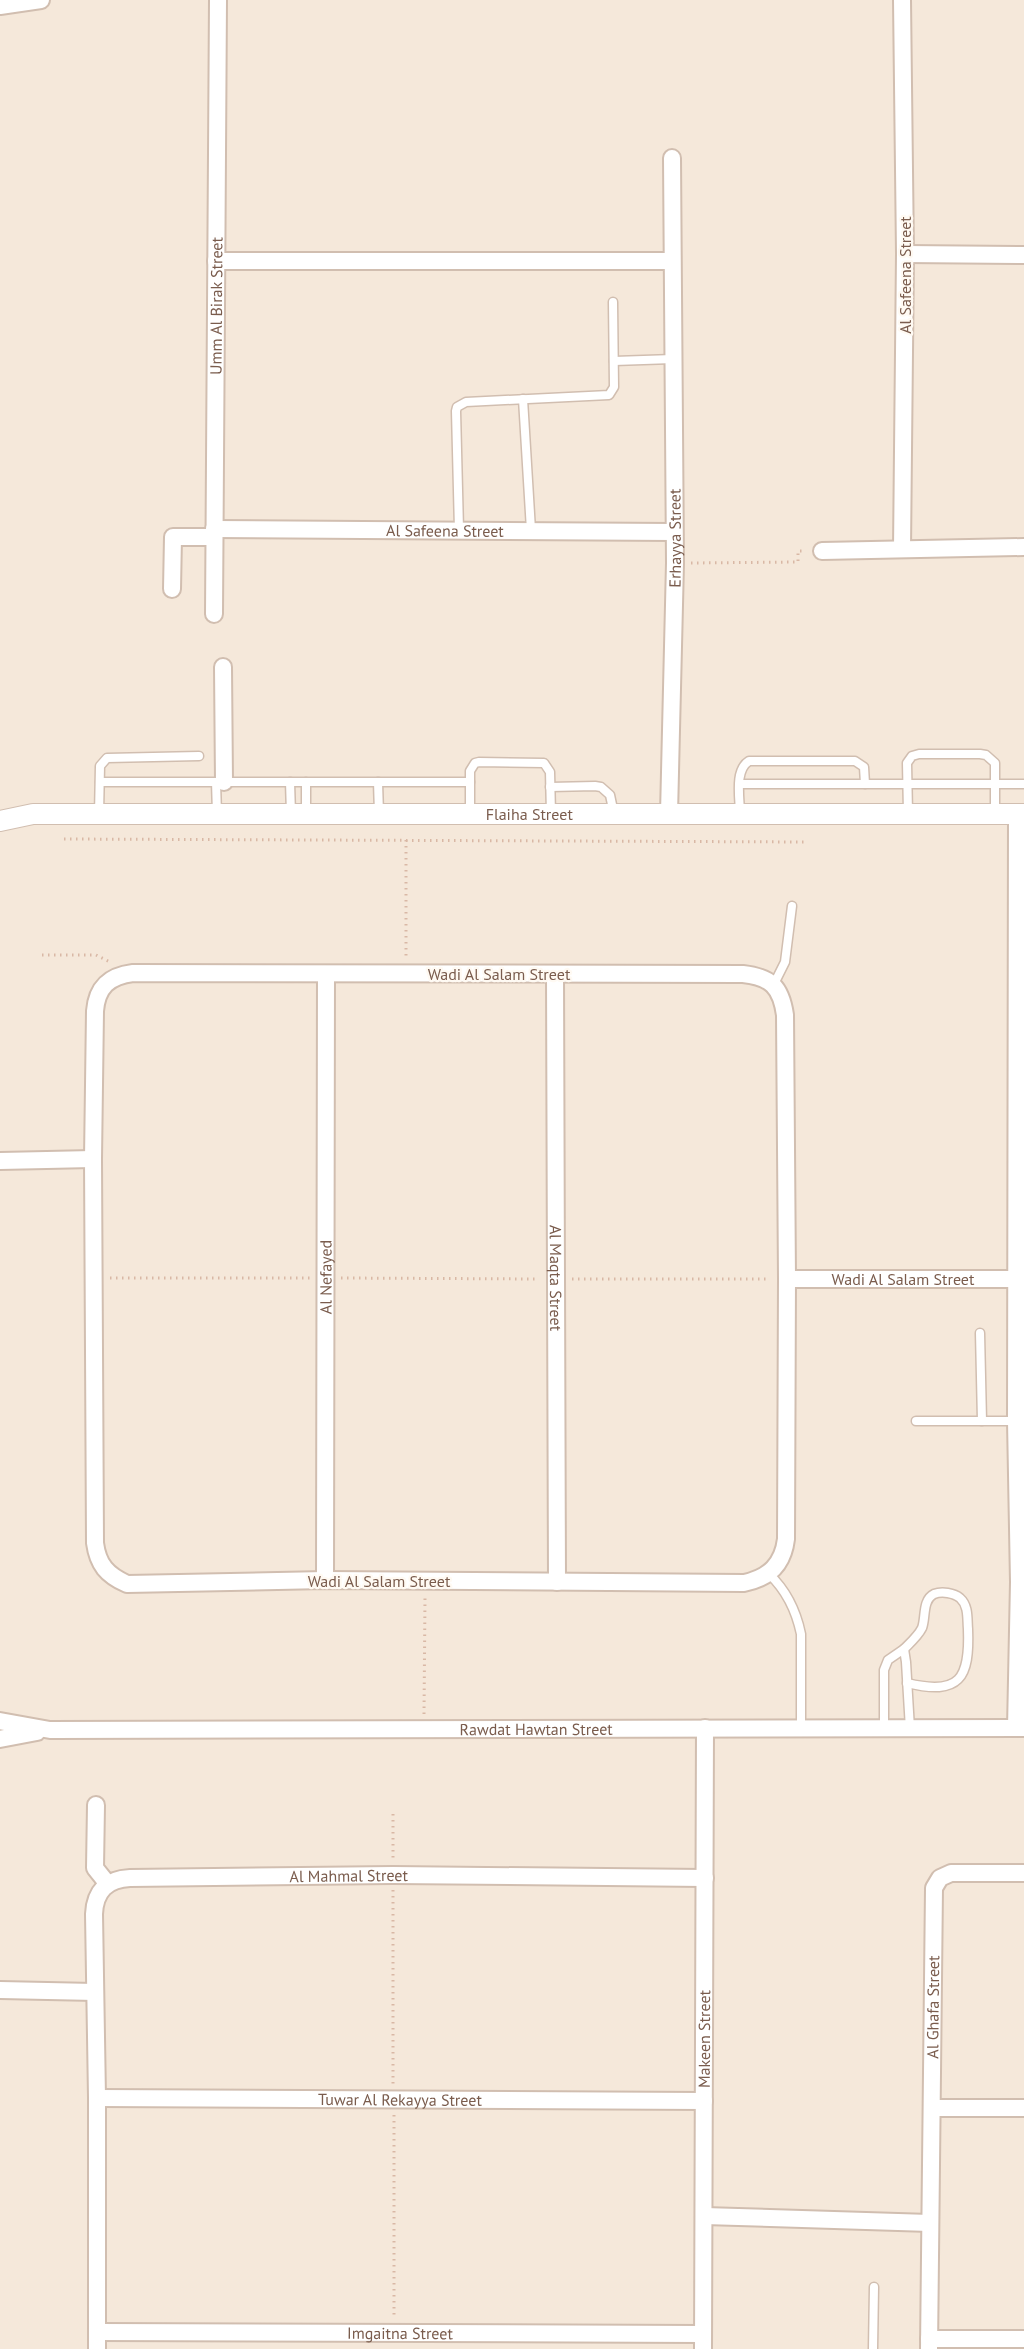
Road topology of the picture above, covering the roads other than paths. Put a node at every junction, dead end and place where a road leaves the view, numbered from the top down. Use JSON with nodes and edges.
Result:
{"nodes":[{"id":1,"x":41,"y":0,"type":"edge"},
{"id":2,"x":218,"y":0,"type":"edge"},
{"id":3,"x":902,"y":0,"type":"edge"},
{"id":4,"x":0,"y":6,"type":"edge"},
{"id":5,"x":672,"y":158,"type":"dead end"},
{"id":6,"x":905,"y":254,"type":"junction"},
{"id":7,"x":1024,"y":255,"type":"edge"},
{"id":8,"x":216,"y":261,"type":"junction"},
{"id":9,"x":672,"y":261,"type":"junction"},
{"id":10,"x":613,"y":302,"type":"dead end"},
{"id":11,"x":673,"y":359,"type":"junction"},
{"id":12,"x":614,"y":361,"type":"junction"},
{"id":13,"x":523,"y":399,"type":"junction"},
{"id":14,"x":459,"y":531,"type":"junction"},
{"id":15,"x":531,"y":531,"type":"junction"},
{"id":16,"x":674,"y":532,"type":"junction"},
{"id":17,"x":214,"y":533,"type":"junction"},
{"id":18,"x":1024,"y":547,"type":"edge"},
{"id":19,"x":902,"y":549,"type":"junction"},
{"id":20,"x":822,"y":551,"type":"road end"},
{"id":21,"x":172,"y":589,"type":"dead end"},
{"id":22,"x":214,"y":614,"type":"dead end"},
{"id":23,"x":223,"y":667,"type":"dead end"},
{"id":24,"x":199,"y":756,"type":"dead end"},
{"id":25,"x":100,"y":782,"type":"junction"},
{"id":26,"x":220,"y":782,"type":"junction"},
{"id":27,"x":290,"y":782,"type":"junction"},
{"id":28,"x":306,"y":782,"type":"junction"},
{"id":29,"x":378,"y":782,"type":"junction"},
{"id":30,"x":470,"y":782,"type":"junction"},
{"id":31,"x":740,"y":784,"type":"junction"},
{"id":32,"x":865,"y":784,"type":"junction"},
{"id":33,"x":907,"y":784,"type":"junction"},
{"id":34,"x":995,"y":784,"type":"junction"},
{"id":35,"x":1024,"y":784,"type":"edge"},
{"id":36,"x":550,"y":787,"type":"junction"},
{"id":37,"x":0,"y":806,"type":"edge"},
{"id":38,"x":33,"y":814,"type":"junction"},
{"id":39,"x":99,"y":814,"type":"junction"},
{"id":40,"x":217,"y":814,"type":"junction"},
{"id":41,"x":298,"y":814,"type":"junction"},
{"id":42,"x":380,"y":814,"type":"junction"},
{"id":43,"x":470,"y":814,"type":"junction"},
{"id":44,"x":551,"y":814,"type":"junction"},
{"id":45,"x":614,"y":814,"type":"junction"},
{"id":46,"x":669,"y":814,"type":"junction"},
{"id":47,"x":740,"y":814,"type":"junction"},
{"id":48,"x":908,"y":814,"type":"junction"},
{"id":49,"x":995,"y":814,"type":"junction"},
{"id":50,"x":1021,"y":814,"type":"edge"},
{"id":51,"x":0,"y":821,"type":"edge"},
{"id":52,"x":792,"y":906,"type":"dead end"},
{"id":53,"x":326,"y":974,"type":"junction"},
{"id":54,"x":555,"y":974,"type":"junction"},
{"id":55,"x":1021,"y":974,"type":"edge"},
{"id":56,"x":774,"y":984,"type":"junction"},
{"id":57,"x":93,"y":1159,"type":"junction"},
{"id":58,"x":0,"y":1161,"type":"edge"},
{"id":59,"x":1021,"y":1175,"type":"edge"},
{"id":60,"x":1016,"y":1279,"type":"junction"},
{"id":61,"x":787,"y":1280,"type":"junction"},
{"id":62,"x":980,"y":1333,"type":"dead end"},
{"id":63,"x":1021,"y":1378,"type":"edge"},
{"id":64,"x":916,"y":1421,"type":"dead end"},
{"id":65,"x":982,"y":1421,"type":"junction"},
{"id":66,"x":1016,"y":1421,"type":"junction"},
{"id":67,"x":769,"y":1574,"type":"junction"},
{"id":68,"x":325,"y":1580,"type":"junction"},
{"id":69,"x":556,"y":1582,"type":"junction"},
{"id":70,"x":1021,"y":1582,"type":"edge"},
{"id":71,"x":904,"y":1649,"type":"junction"},
{"id":72,"x":908,"y":1683,"type":"junction"},
{"id":73,"x":0,"y":1721,"type":"edge"},
{"id":74,"x":705,"y":1728,"type":"junction"},
{"id":75,"x":801,"y":1728,"type":"junction"},
{"id":76,"x":1020,"y":1728,"type":"edge"},
{"id":77,"x":884,"y":1729,"type":"junction"},
{"id":78,"x":910,"y":1729,"type":"junction"},
{"id":79,"x":50,"y":1730,"type":"junction"},
{"id":80,"x":0,"y":1739,"type":"edge"},
{"id":81,"x":96,"y":1805,"type":"dead end"},
{"id":82,"x":1024,"y":1873,"type":"edge"},
{"id":83,"x":705,"y":1878,"type":"junction"},
{"id":84,"x":108,"y":1883,"type":"junction"},
{"id":85,"x":0,"y":1990,"type":"edge"},
{"id":86,"x":95,"y":1992,"type":"junction"},
{"id":87,"x":97,"y":2098,"type":"junction"},
{"id":88,"x":704,"y":2101,"type":"junction"},
{"id":89,"x":932,"y":2108,"type":"junction"},
{"id":90,"x":1024,"y":2108,"type":"edge"},
{"id":91,"x":704,"y":2216,"type":"junction"},
{"id":92,"x":930,"y":2223,"type":"junction"},
{"id":93,"x":874,"y":2287,"type":"dead end"},
{"id":94,"x":97,"y":2332,"type":"junction"},
{"id":95,"x":1024,"y":2339,"type":"edge"},
{"id":96,"x":703,"y":2342,"type":"edge"},
{"id":97,"x":929,"y":2344,"type":"edge"},
{"id":98,"x":97,"y":2349,"type":"edge"},
{"id":99,"x":873,"y":2349,"type":"edge"}],
"edges":[{"from":1,"to":4,"type":"street"},
{"from":2,"to":8,"type":"street","name":"Umm Al Birak Street"},
{"from":3,"to":6,"type":"street","name":"Al Safeena Street"},
{"from":5,"to":9,"type":"street","name":"Erhayya Street"},
{"from":6,"to":7,"type":"street"},
{"from":6,"to":19,"type":"street","name":"Al Safeena Street"},
{"from":8,"to":9,"type":"street"},
{"from":8,"to":17,"type":"street","name":"Umm Al Birak Street"},
{"from":9,"to":11,"type":"street","name":"Erhayya Street"},
{"from":10,"to":12,"type":"lane"},
{"from":11,"to":12,"type":"lane"},
{"from":11,"to":16,"type":"street","name":"Erhayya Street"},
{"from":12,"to":13,"type":"lane"},
{"from":13,"to":14,"type":"lane"},
{"from":13,"to":15,"type":"lane"},
{"from":14,"to":15,"type":"street","name":"Al Safeena Street"},
{"from":14,"to":17,"type":"street","name":"Al Safeena Street"},
{"from":15,"to":16,"type":"street","name":"Al Safeena Street"},
{"from":16,"to":46,"type":"street","name":"Erhayya Street"},
{"from":17,"to":21,"type":"street","name":"Al Safeena Street"},
{"from":17,"to":22,"type":"street","name":"Umm Al Birak Street"},
{"from":18,"to":19,"type":"street"},
{"from":19,"to":20,"type":"street"},
{"from":23,"to":26,"type":"street"},
{"from":24,"to":25,"type":"lane"},
{"from":25,"to":26,"type":"lane"},
{"from":25,"to":39,"type":"lane"},
{"from":26,"to":27,"type":"lane"},
{"from":26,"to":40,"type":"lane"},
{"from":27,"to":28,"type":"lane"},
{"from":27,"to":41,"type":"lane"},
{"from":28,"to":29,"type":"lane"},
{"from":28,"to":41,"type":"lane"},
{"from":29,"to":30,"type":"lane"},
{"from":29,"to":42,"type":"lane"},
{"from":30,"to":36,"type":"lane"},
{"from":30,"to":43,"type":"lane"},
{"from":31,"to":32,"type":"lane"},
{"from":31,"to":32,"type":"lane"},
{"from":31,"to":47,"type":"lane"},
{"from":32,"to":33,"type":"lane"},
{"from":33,"to":34,"type":"lane"},
{"from":33,"to":34,"type":"lane"},
{"from":33,"to":48,"type":"lane"},
{"from":34,"to":35,"type":"lane"},
{"from":34,"to":49,"type":"lane"},
{"from":36,"to":44,"type":"lane"},
{"from":36,"to":45,"type":"lane"},
{"from":37,"to":38,"type":"street","name":"Flaiha Street"},
{"from":38,"to":39,"type":"street","name":"Flaiha Street"},
{"from":38,"to":51,"type":"street","name":"Flaiha Street"},
{"from":39,"to":40,"type":"street","name":"Flaiha Street"},
{"from":40,"to":41,"type":"street","name":"Flaiha Street"},
{"from":41,"to":42,"type":"street","name":"Flaiha Street"},
{"from":42,"to":43,"type":"street","name":"Flaiha Street"},
{"from":43,"to":44,"type":"street","name":"Flaiha Street"},
{"from":44,"to":45,"type":"street","name":"Flaiha Street"},
{"from":45,"to":46,"type":"street","name":"Flaiha Street"},
{"from":46,"to":47,"type":"street","name":"Flaiha Street"},
{"from":47,"to":48,"type":"street","name":"Flaiha Street"},
{"from":48,"to":49,"type":"street","name":"Flaiha Street"},
{"from":49,"to":50,"type":"street","name":"Flaiha Street"},
{"from":50,"to":55,"type":"street"},
{"from":52,"to":56,"type":"lane"},
{"from":53,"to":54,"type":"street","name":"Wadi Al Salam Street"},
{"from":53,"to":57,"type":"street","name":"Wadi Al Salam Street"},
{"from":53,"to":68,"type":"street","name":"Al Nefayed"},
{"from":54,"to":56,"type":"street","name":"Wadi Al Salam Street"},
{"from":54,"to":69,"type":"street","name":"Al Maqta Street"},
{"from":55,"to":59,"type":"street"},
{"from":56,"to":61,"type":"street"},
{"from":57,"to":58,"type":"street"},
{"from":57,"to":68,"type":"street","name":"Wadi Al Salam Street"},
{"from":59,"to":60,"type":"street"},
{"from":60,"to":61,"type":"street","name":"Wadi Al Salam Street"},
{"from":60,"to":63,"type":"street"},
{"from":61,"to":67,"type":"street"},
{"from":62,"to":65,"type":"lane"},
{"from":63,"to":66,"type":"street"},
{"from":64,"to":65,"type":"lane"},
{"from":65,"to":66,"type":"lane"},
{"from":66,"to":70,"type":"street"},
{"from":67,"to":69,"type":"street","name":"Wadi Al Salam Street"},
{"from":67,"to":75,"type":"lane"},
{"from":68,"to":69,"type":"street","name":"Wadi Al Salam Street"},
{"from":70,"to":76,"type":"street"},
{"from":71,"to":72,"type":"lane"},
{"from":71,"to":72,"type":"lane"},
{"from":71,"to":77,"type":"lane"},
{"from":72,"to":78,"type":"lane"},
{"from":73,"to":79,"type":"street","name":"Rawdat Hawtan Street"},
{"from":74,"to":75,"type":"street","name":"Rawdat Hawtan Street"},
{"from":74,"to":79,"type":"street","name":"Rawdat Hawtan Street"},
{"from":74,"to":83,"type":"street","name":"Makeen Street"},
{"from":75,"to":77,"type":"street","name":"Rawdat Hawtan Street"},
{"from":76,"to":78,"type":"street","name":"Rawdat Hawtan Street"},
{"from":77,"to":78,"type":"street","name":"Rawdat Hawtan Street"},
{"from":79,"to":80,"type":"street","name":"Rawdat Hawtan Street"},
{"from":81,"to":84,"type":"street"},
{"from":82,"to":89,"type":"street","name":"Al Ghafa Street"},
{"from":83,"to":84,"type":"street","name":"Al Mahmal Street"},
{"from":83,"to":88,"type":"street","name":"Makeen Street"},
{"from":84,"to":86,"type":"street"},
{"from":85,"to":86,"type":"street"},
{"from":86,"to":87,"type":"street"},
{"from":87,"to":88,"type":"street","name":"Tuwar Al Rekayya Street"},
{"from":87,"to":94,"type":"street"},
{"from":88,"to":91,"type":"street","name":"Makeen Street"},
{"from":89,"to":90,"type":"street"},
{"from":89,"to":92,"type":"street","name":"Al Ghafa Street"},
{"from":91,"to":92,"type":"street"},
{"from":91,"to":96,"type":"street","name":"Makeen Street"},
{"from":92,"to":97,"type":"street","name":"Al Ghafa Street"},
{"from":93,"to":99,"type":"lane"},
{"from":94,"to":96,"type":"street","name":"Imgaitna Street"},
{"from":94,"to":98,"type":"street"},
{"from":95,"to":97,"type":"street"}]}
